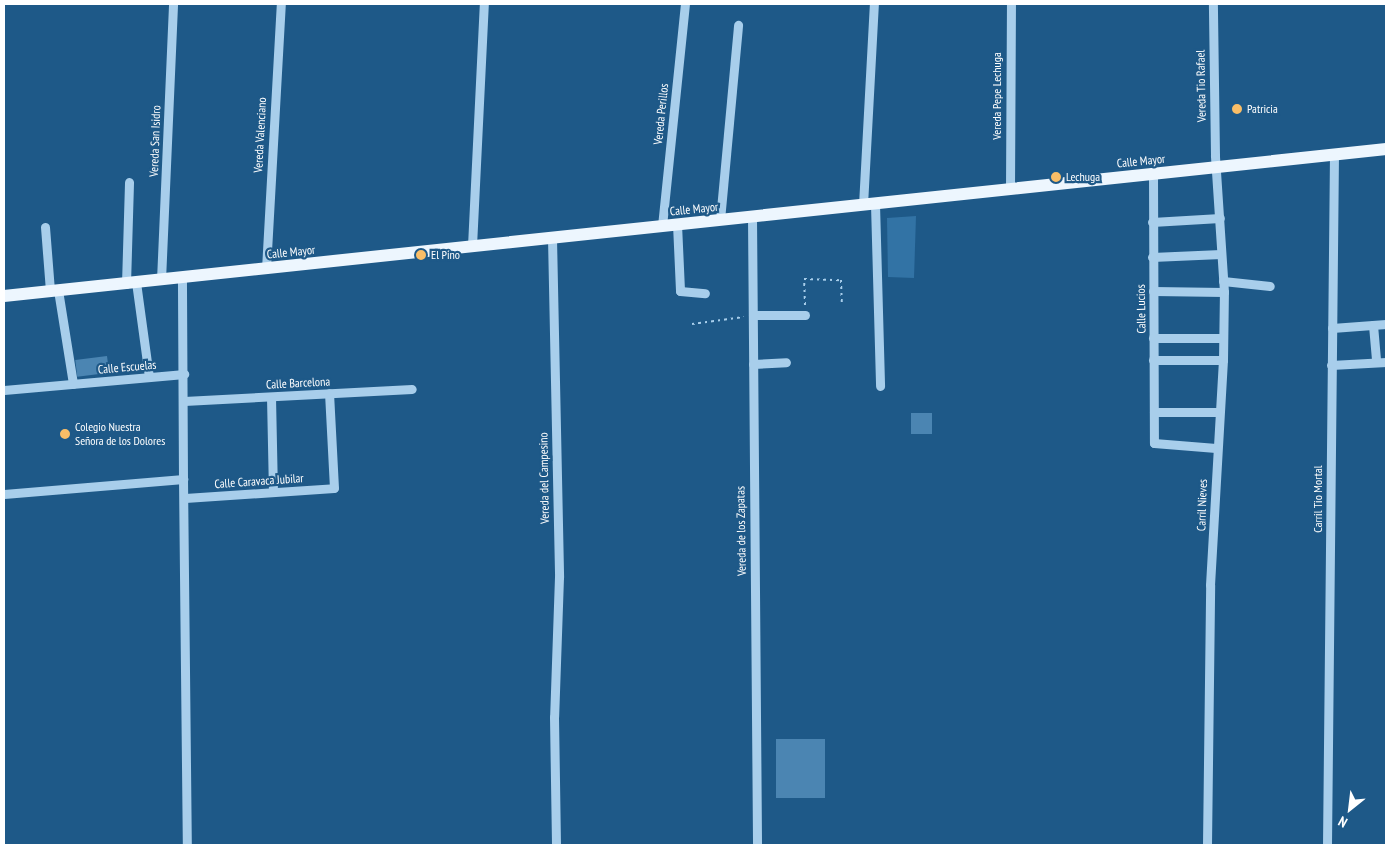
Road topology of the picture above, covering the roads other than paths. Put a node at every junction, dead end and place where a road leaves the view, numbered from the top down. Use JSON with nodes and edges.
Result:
{"nodes":[{"id":1,"x":173,"y":4,"type":"edge"},
{"id":2,"x":281,"y":4,"type":"edge"},
{"id":3,"x":484,"y":4,"type":"edge"},
{"id":4,"x":685,"y":4,"type":"edge"},
{"id":5,"x":874,"y":4,"type":"edge"},
{"id":6,"x":1011,"y":4,"type":"edge"},
{"id":7,"x":1213,"y":4,"type":"edge"},
{"id":8,"x":738,"y":25,"type":"dead end"},
{"id":9,"x":1386,"y":149,"type":"edge"},
{"id":10,"x":1334,"y":154,"type":"junction"},
{"id":11,"x":1216,"y":167,"type":"junction"},
{"id":12,"x":1153,"y":174,"type":"junction"},
{"id":13,"x":129,"y":182,"type":"dead end"},
{"id":14,"x":1010,"y":189,"type":"junction"},
{"id":15,"x":869,"y":204,"type":"junction"},
{"id":16,"x":752,"y":217,"type":"junction"},
{"id":17,"x":1220,"y":218,"type":"junction"},
{"id":18,"x":720,"y":220,"type":"junction"},
{"id":19,"x":1152,"y":222,"type":"junction"},
{"id":20,"x":677,"y":224,"type":"junction"},
{"id":21,"x":662,"y":226,"type":"junction"},
{"id":22,"x":45,"y":227,"type":"dead end"},
{"id":23,"x":552,"y":238,"type":"junction"},
{"id":24,"x":472,"y":246,"type":"junction"},
{"id":25,"x":1221,"y":254,"type":"junction"},
{"id":26,"x":1152,"y":257,"type":"junction"},
{"id":27,"x":266,"y":269,"type":"junction"},
{"id":28,"x":182,"y":278,"type":"junction"},
{"id":29,"x":161,"y":280,"type":"junction"},
{"id":30,"x":1223,"y":281,"type":"junction"},
{"id":31,"x":131,"y":283,"type":"junction"},
{"id":32,"x":1270,"y":286,"type":"dead end"},
{"id":33,"x":54,"y":291,"type":"junction"},
{"id":34,"x":1153,"y":291,"type":"junction"},
{"id":35,"x":1224,"y":292,"type":"junction"},
{"id":36,"x":705,"y":293,"type":"dead end"},
{"id":37,"x":4,"y":296,"type":"edge"},
{"id":38,"x":805,"y":315,"type":"road end"},
{"id":39,"x":754,"y":316,"type":"junction"},
{"id":40,"x":1386,"y":324,"type":"edge"},
{"id":41,"x":1373,"y":325,"type":"junction"},
{"id":42,"x":1332,"y":328,"type":"junction"},
{"id":43,"x":1153,"y":338,"type":"junction"},
{"id":44,"x":1223,"y":338,"type":"junction"},
{"id":45,"x":1154,"y":360,"type":"junction"},
{"id":46,"x":1223,"y":360,"type":"junction"},
{"id":47,"x":786,"y":362,"type":"dead end"},
{"id":48,"x":1376,"y":362,"type":"junction"},
{"id":49,"x":1386,"y":362,"type":"edge"},
{"id":50,"x":753,"y":364,"type":"junction"},
{"id":51,"x":1331,"y":365,"type":"junction"},
{"id":52,"x":184,"y":374,"type":"junction"},
{"id":53,"x":149,"y":377,"type":"junction"},
{"id":54,"x":73,"y":384,"type":"junction"},
{"id":55,"x":880,"y":386,"type":"dead end"},
{"id":56,"x":412,"y":389,"type":"dead end"},
{"id":57,"x":4,"y":390,"type":"edge"},
{"id":58,"x":329,"y":393,"type":"junction"},
{"id":59,"x":272,"y":397,"type":"junction"},
{"id":60,"x":184,"y":401,"type":"junction"},
{"id":61,"x":1154,"y":412,"type":"junction"},
{"id":62,"x":1219,"y":412,"type":"junction"},
{"id":63,"x":1216,"y":448,"type":"junction"},
{"id":64,"x":183,"y":479,"type":"junction"},
{"id":65,"x":273,"y":492,"type":"junction"},
{"id":66,"x":4,"y":494,"type":"edge"},
{"id":67,"x":185,"y":498,"type":"junction"},
{"id":68,"x":187,"y":845,"type":"edge"},
{"id":69,"x":556,"y":845,"type":"edge"},
{"id":70,"x":757,"y":845,"type":"edge"},
{"id":71,"x":1207,"y":845,"type":"edge"},
{"id":72,"x":1327,"y":845,"type":"edge"}],
"edges":[{"from":1,"to":29,"type":"street","name":"Vereda San Isidro"},
{"from":2,"to":27,"type":"street","name":"Vereda Valenciano"},
{"from":3,"to":24,"type":"street"},
{"from":4,"to":21,"type":"street","name":"Vereda Perillos"},
{"from":5,"to":15,"type":"street"},
{"from":6,"to":14,"type":"street","name":"Vereda Pepe Lechuga"},
{"from":7,"to":11,"type":"street","name":"Vereda Tio Rafael"},
{"from":8,"to":18,"type":"street"},
{"from":9,"to":10,"type":"main road","name":"Calle Mayor"},
{"from":10,"to":11,"type":"main road","name":"Calle Mayor"},
{"from":10,"to":42,"type":"street","name":"Carril Tio Mortal"},
{"from":11,"to":12,"type":"main road","name":"Calle Mayor"},
{"from":11,"to":17,"type":"street","name":"Carril Nieves"},
{"from":12,"to":14,"type":"main road","name":"Calle Mayor"},
{"from":12,"to":19,"type":"street","name":"Calle Lucios"},
{"from":13,"to":31,"type":"street"},
{"from":14,"to":15,"type":"main road","name":"Calle Mayor"},
{"from":15,"to":16,"type":"main road","name":"Calle Mayor"},
{"from":15,"to":55,"type":"street"},
{"from":16,"to":18,"type":"main road","name":"Calle Mayor"},
{"from":16,"to":39,"type":"street","name":"Vereda de los Zapatas"},
{"from":17,"to":19,"type":"street"},
{"from":17,"to":25,"type":"street","name":"Carril Nieves"},
{"from":18,"to":20,"type":"main road","name":"Calle Mayor"},
{"from":19,"to":26,"type":"street","name":"Calle Lucios"},
{"from":20,"to":21,"type":"main road","name":"Calle Mayor"},
{"from":20,"to":36,"type":"street"},
{"from":21,"to":23,"type":"main road","name":"Calle Mayor"},
{"from":22,"to":33,"type":"street"},
{"from":23,"to":24,"type":"main road","name":"Calle Mayor"},
{"from":23,"to":69,"type":"street","name":"Vereda del Campesino"},
{"from":24,"to":27,"type":"main road","name":"Calle Mayor"},
{"from":25,"to":26,"type":"street"},
{"from":25,"to":30,"type":"street","name":"Carril Nieves"},
{"from":26,"to":34,"type":"street","name":"Calle Lucios"},
{"from":27,"to":28,"type":"main road","name":"Calle Mayor"},
{"from":28,"to":29,"type":"main road","name":"Calle Mayor"},
{"from":28,"to":52,"type":"street"},
{"from":29,"to":31,"type":"main road","name":"Calle Mayor"},
{"from":30,"to":32,"type":"street"},
{"from":30,"to":35,"type":"street","name":"Carril Nieves"},
{"from":31,"to":33,"type":"main road","name":"Calle Mayor"},
{"from":31,"to":53,"type":"street"},
{"from":33,"to":37,"type":"main road","name":"Calle Mayor"},
{"from":33,"to":54,"type":"street"},
{"from":34,"to":35,"type":"street"},
{"from":34,"to":43,"type":"street","name":"Calle Lucios"},
{"from":35,"to":44,"type":"street","name":"Carril Nieves"},
{"from":38,"to":39,"type":"street"},
{"from":39,"to":50,"type":"street","name":"Vereda de los Zapatas"},
{"from":40,"to":41,"type":"street"},
{"from":41,"to":42,"type":"street"},
{"from":41,"to":48,"type":"street"},
{"from":42,"to":51,"type":"street","name":"Carril Tio Mortal"},
{"from":43,"to":44,"type":"street"},
{"from":43,"to":45,"type":"street","name":"Calle Lucios"},
{"from":44,"to":46,"type":"street","name":"Carril Nieves"},
{"from":45,"to":46,"type":"street"},
{"from":45,"to":61,"type":"street","name":"Calle Lucios"},
{"from":46,"to":62,"type":"street","name":"Carril Nieves"},
{"from":47,"to":50,"type":"street"},
{"from":48,"to":49,"type":"street"},
{"from":48,"to":51,"type":"street"},
{"from":50,"to":70,"type":"street","name":"Vereda de los Zapatas"},
{"from":51,"to":72,"type":"street","name":"Carril Tio Mortal"},
{"from":52,"to":53,"type":"street","name":"Calle Escuelas"},
{"from":52,"to":60,"type":"street"},
{"from":53,"to":54,"type":"street","name":"Calle Escuelas"},
{"from":54,"to":57,"type":"street","name":"Calle Escuelas"},
{"from":56,"to":58,"type":"street","name":"Calle Barcelona"},
{"from":58,"to":59,"type":"street","name":"Calle Barcelona"},
{"from":58,"to":65,"type":"street","name":"Calle Caravaca Jubilar"},
{"from":59,"to":60,"type":"street","name":"Calle Barcelona"},
{"from":59,"to":65,"type":"street"},
{"from":60,"to":64,"type":"street"},
{"from":61,"to":62,"type":"street"},
{"from":61,"to":63,"type":"street","name":"Calle Lucios"},
{"from":62,"to":63,"type":"street","name":"Carril Nieves"},
{"from":63,"to":71,"type":"street","name":"Carril Nieves"},
{"from":64,"to":66,"type":"street"},
{"from":64,"to":67,"type":"street"},
{"from":65,"to":67,"type":"street","name":"Calle Caravaca Jubilar"},
{"from":67,"to":68,"type":"street"}]}
